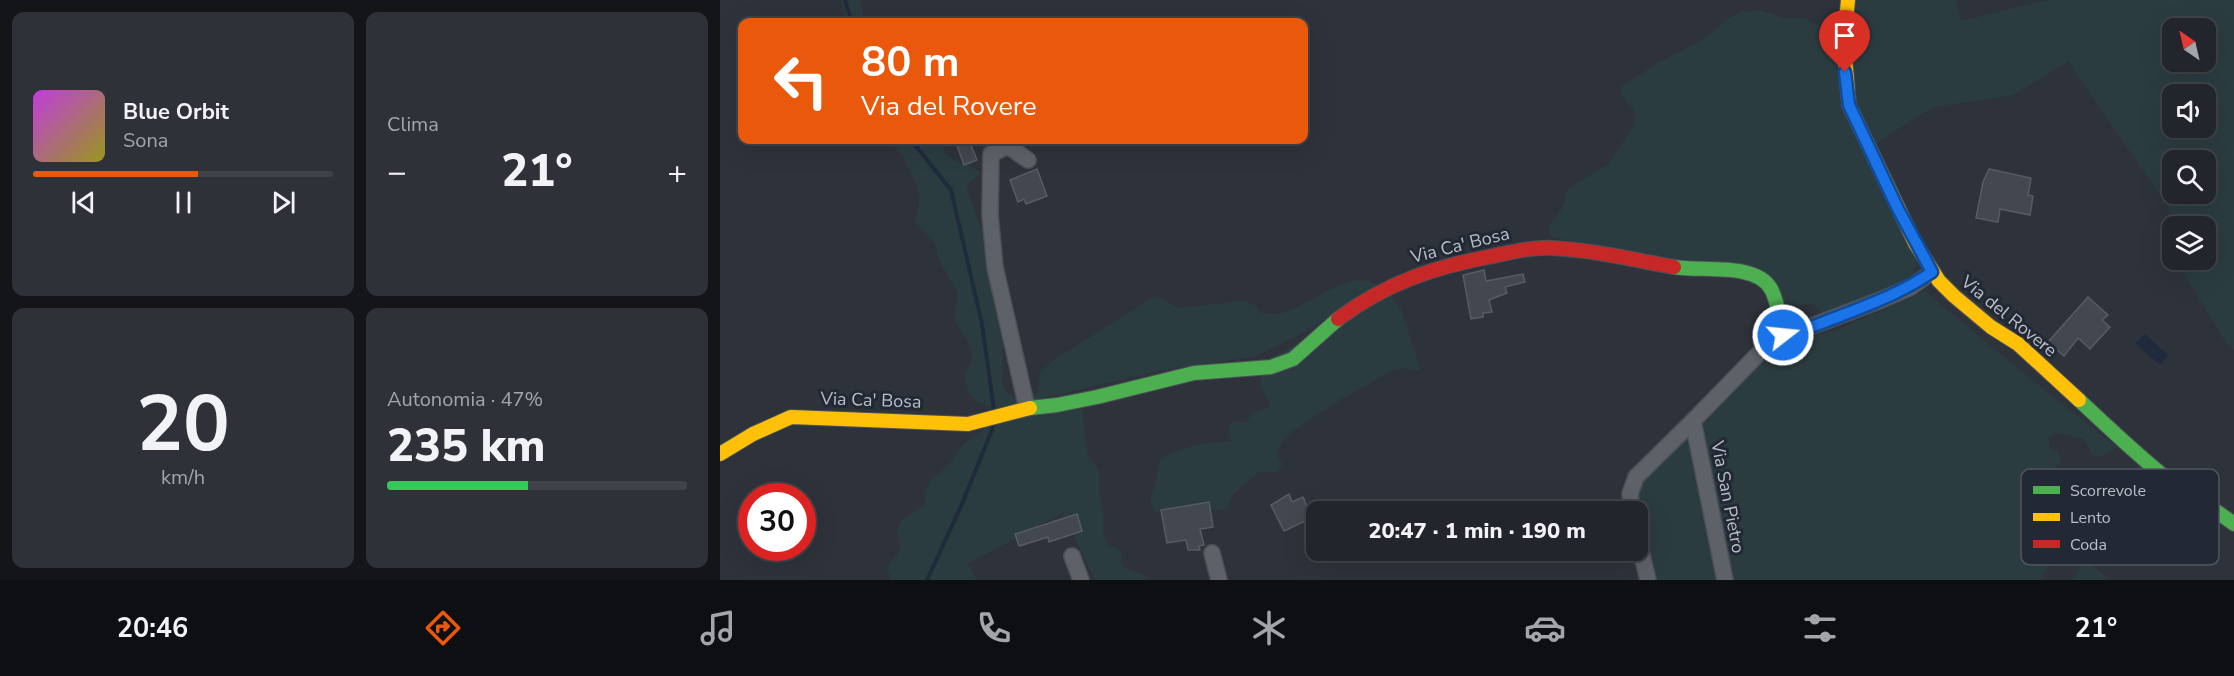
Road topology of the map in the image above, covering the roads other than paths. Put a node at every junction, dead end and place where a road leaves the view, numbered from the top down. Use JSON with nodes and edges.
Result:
{"nodes":[{"id":1,"x":1848,"y":0,"type":"edge"},
{"id":2,"x":1028,"y":160,"type":"dead end"},
{"id":3,"x":1932,"y":272,"type":"junction"},
{"id":4,"x":1783,"y":335,"type":"junction"},
{"id":5,"x":1027,"y":408,"type":"junction"},
{"id":6,"x":1694,"y":421,"type":"junction"},
{"id":7,"x":720,"y":454,"type":"edge"},
{"id":8,"x":2156,"y":469,"type":"edge"},
{"id":9,"x":1631,"y":501,"type":"edge"},
{"id":10,"x":2219,"y":513,"type":"edge"},
{"id":11,"x":2234,"y":524,"type":"edge"},
{"id":12,"x":1212,"y":553,"type":"dead end"},
{"id":13,"x":1072,"y":556,"type":"dead end"},
{"id":14,"x":1643,"y":561,"type":"edge"},
{"id":15,"x":1081,"y":580,"type":"edge"},
{"id":16,"x":1219,"y":580,"type":"edge"},
{"id":17,"x":1648,"y":580,"type":"edge"},
{"id":18,"x":1725,"y":580,"type":"edge"}],
"edges":[{"from":1,"to":3,"type":"street","name":"Via del Rovere"},
{"from":2,"to":5,"type":"street"},
{"from":3,"to":4,"type":"street","name":"Via San Pietro"},
{"from":3,"to":8,"type":"street","name":"Via del Rovere"},
{"from":4,"to":5,"type":"street","name":"Via Ca' Bosa"},
{"from":4,"to":6,"type":"street","name":"Via San Pietro"},
{"from":5,"to":7,"type":"street","name":"Via Ca' Bosa"},
{"from":6,"to":9,"type":"street","name":"Via San Pietro"},
{"from":6,"to":18,"type":"street","name":"Via San Pietro"},
{"from":10,"to":11,"type":"street","name":"Via del Rovere"},
{"from":12,"to":16,"type":"street"},
{"from":13,"to":15,"type":"street"},
{"from":14,"to":17,"type":"street"}]}
